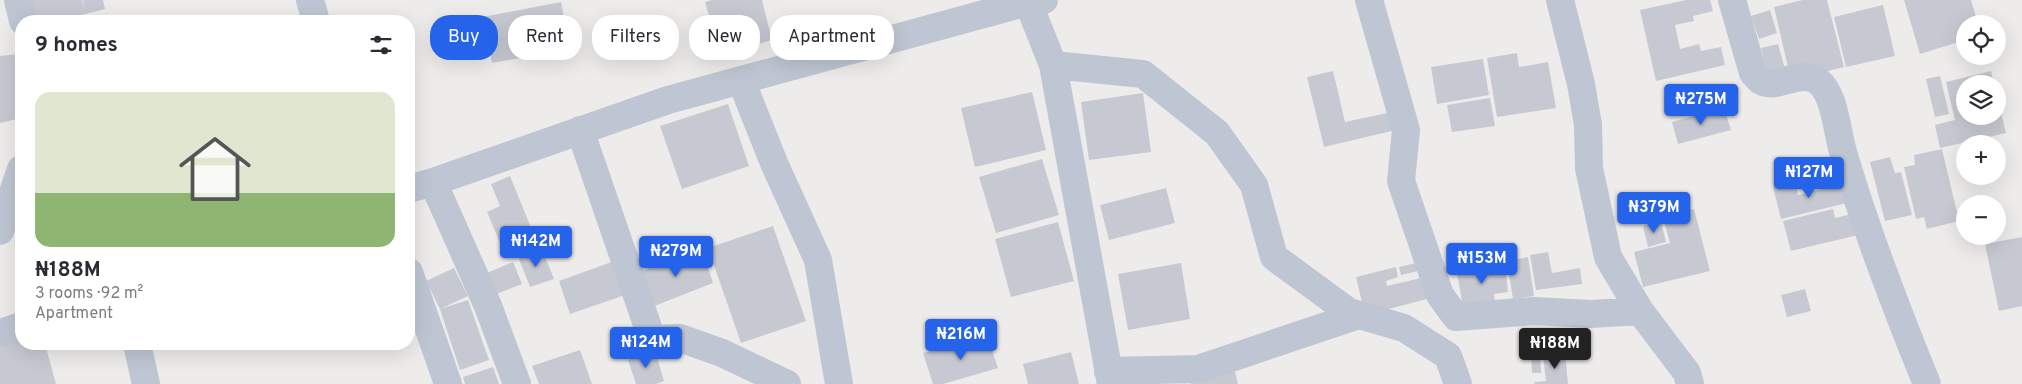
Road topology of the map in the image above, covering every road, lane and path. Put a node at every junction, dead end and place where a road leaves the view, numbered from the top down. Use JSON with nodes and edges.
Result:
{"nodes":[{"id":1,"x":18,"y":0,"type":"edge"},
{"id":2,"x":310,"y":0,"type":"edge"},
{"id":3,"x":1370,"y":0,"type":"edge"},
{"id":4,"x":1560,"y":0,"type":"edge"},
{"id":5,"x":1732,"y":0,"type":"edge"},
{"id":6,"x":1036,"y":1,"type":"edge"},
{"id":7,"x":990,"y":6,"type":"edge"},
{"id":8,"x":22,"y":15,"type":"edge"},
{"id":9,"x":314,"y":15,"type":"edge"},
{"id":10,"x":1053,"y":65,"type":"junction"},
{"id":11,"x":741,"y":80,"type":"junction"},
{"id":12,"x":580,"y":130,"type":"junction"},
{"id":13,"x":15,"y":186,"type":"edge"},
{"id":14,"x":421,"y":186,"type":"edge"},
{"id":15,"x":0,"y":231,"type":"edge"},
{"id":16,"x":415,"y":289,"type":"edge"},
{"id":17,"x":1640,"y":311,"type":"junction"},
{"id":18,"x":1359,"y":315,"type":"junction"},
{"id":19,"x":15,"y":328,"type":"edge"},
{"id":20,"x":0,"y":333,"type":"edge"},
{"id":21,"x":138,"y":350,"type":"edge"},
{"id":22,"x":1110,"y":377,"type":"edge"},
{"id":23,"x":146,"y":384,"type":"edge"},
{"id":24,"x":448,"y":384,"type":"edge"},
{"id":25,"x":517,"y":384,"type":"edge"},
{"id":26,"x":786,"y":384,"type":"edge"},
{"id":27,"x":839,"y":384,"type":"edge"},
{"id":28,"x":1458,"y":384,"type":"edge"},
{"id":29,"x":1690,"y":384,"type":"edge"},
{"id":30,"x":1927,"y":384,"type":"edge"}],
"edges":[{"from":1,"to":8,"type":"street"},
{"from":2,"to":9,"type":"street"},
{"from":3,"to":17,"type":"street"},
{"from":4,"to":17,"type":"street"},
{"from":5,"to":30,"type":"street"},
{"from":6,"to":7,"type":"street"},
{"from":6,"to":10,"type":"street"},
{"from":7,"to":11,"type":"street"},
{"from":10,"to":18,"type":"street"},
{"from":10,"to":22,"type":"street"},
{"from":11,"to":12,"type":"street"},
{"from":11,"to":27,"type":"street"},
{"from":12,"to":14,"type":"street"},
{"from":12,"to":26,"type":"street"},
{"from":13,"to":15,"type":"street"},
{"from":14,"to":25,"type":"street"},
{"from":16,"to":24,"type":"street"},
{"from":17,"to":29,"type":"street"},
{"from":18,"to":22,"type":"street"},
{"from":18,"to":28,"type":"street"},
{"from":19,"to":20,"type":"street"},
{"from":21,"to":23,"type":"street"}]}
